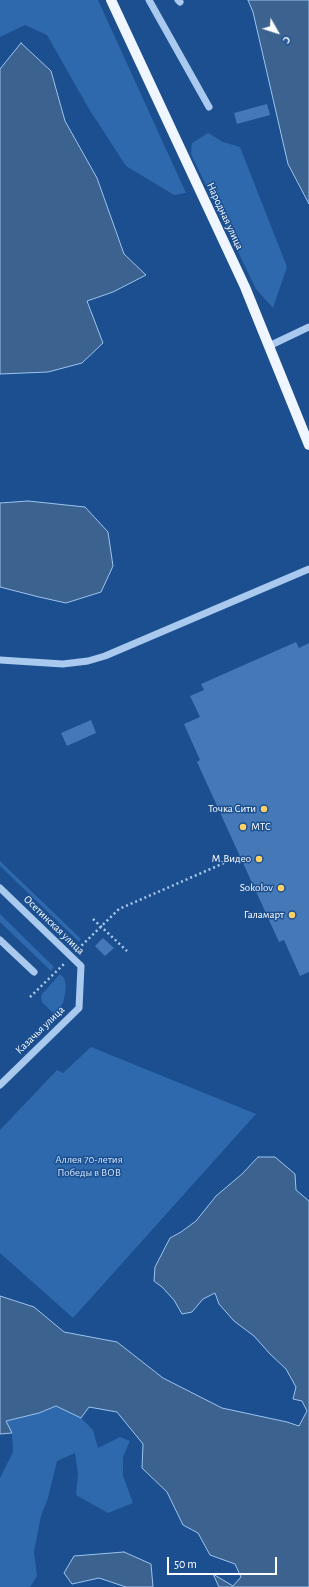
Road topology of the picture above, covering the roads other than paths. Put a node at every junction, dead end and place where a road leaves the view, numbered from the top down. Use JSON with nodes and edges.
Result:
{"nodes":[{"id":1,"x":111,"y":0,"type":"edge"},
{"id":2,"x":149,"y":0,"type":"edge"},
{"id":3,"x":209,"y":107,"type":"dead end"},
{"id":4,"x":309,"y":328,"type":"edge"},
{"id":5,"x":269,"y":346,"type":"junction"},
{"id":6,"x":309,"y":445,"type":"edge"},
{"id":7,"x":309,"y":569,"type":"edge"},
{"id":8,"x":0,"y":660,"type":"edge"},
{"id":9,"x":0,"y":888,"type":"edge"},
{"id":10,"x":0,"y":940,"type":"edge"},
{"id":11,"x":34,"y":972,"type":"dead end"},
{"id":12,"x":79,"y":1008,"type":"joint"},
{"id":13,"x":1,"y":1081,"type":"edge"}],
"edges":[{"from":1,"to":5,"type":"main road","name":"Народная улица"},
{"from":2,"to":3,"type":"street"},
{"from":4,"to":5,"type":"street"},
{"from":5,"to":6,"type":"main road","name":"Народная улица"},
{"from":7,"to":8,"type":"street"},
{"from":9,"to":12,"type":"street","name":"Осетинская улица"},
{"from":10,"to":11,"type":"street"},
{"from":12,"to":13,"type":"street","name":"Казачья улица"}]}
